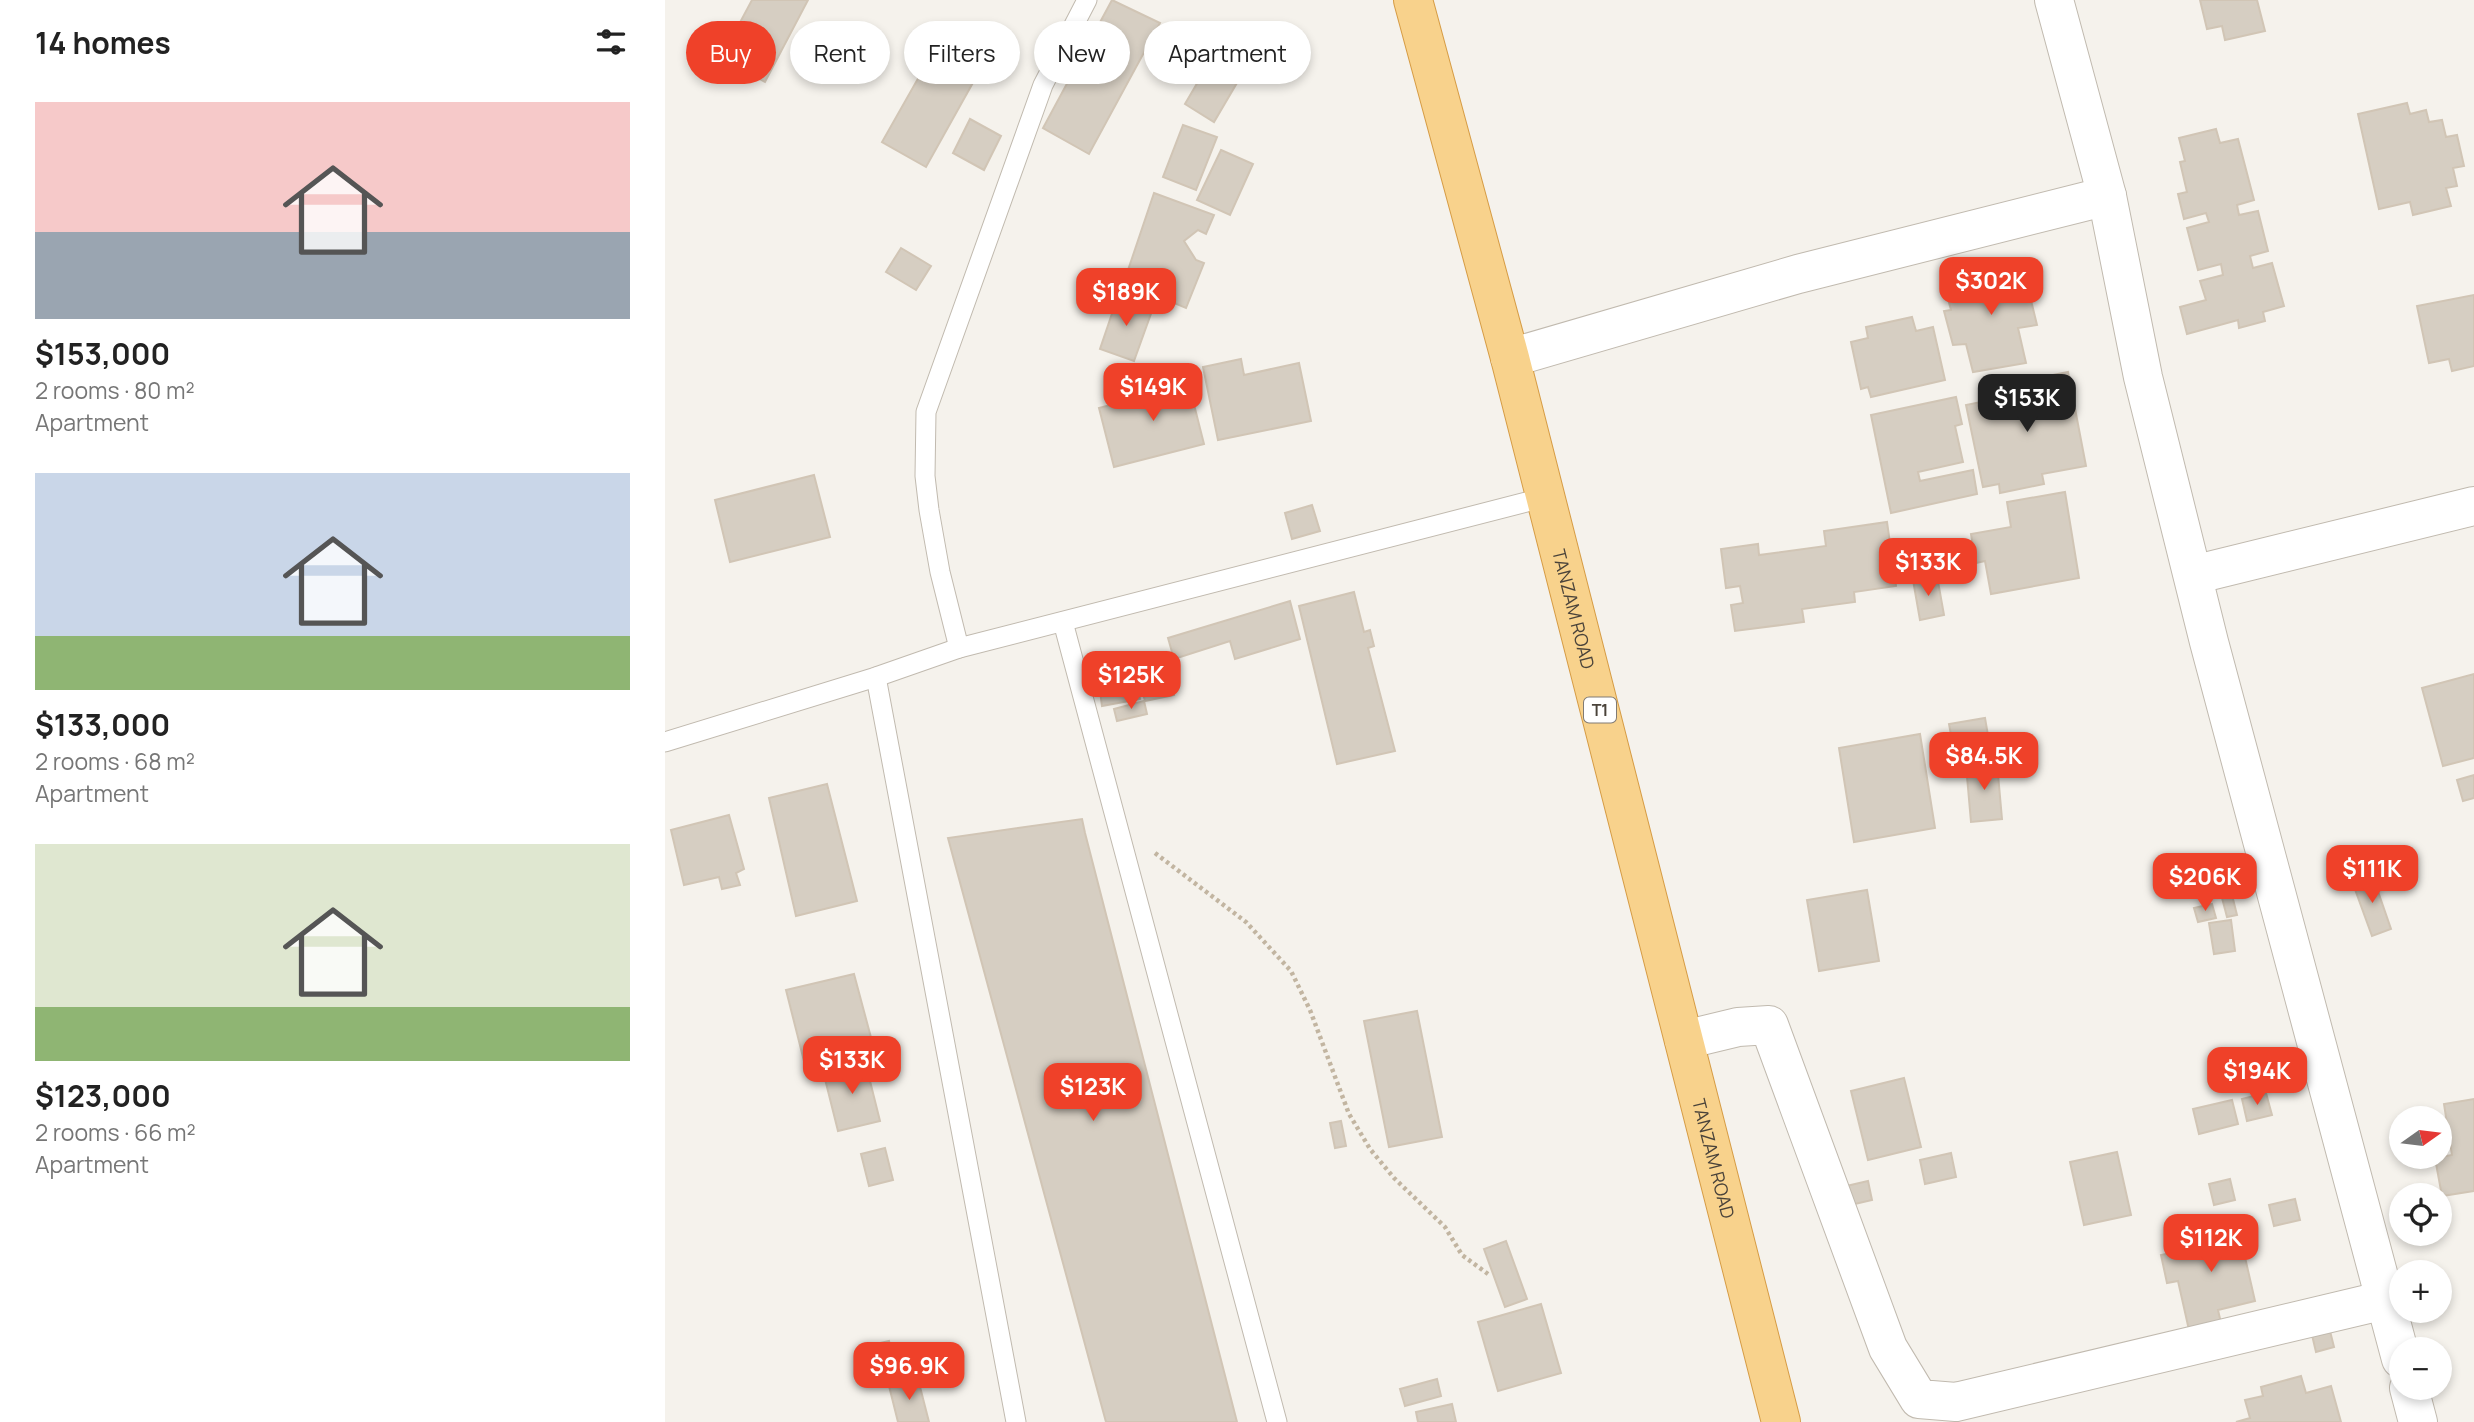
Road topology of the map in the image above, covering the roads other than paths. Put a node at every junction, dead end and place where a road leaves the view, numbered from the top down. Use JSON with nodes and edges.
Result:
{"nodes":[{"id":1,"x":1087,"y":0,"type":"edge"},
{"id":2,"x":1413,"y":0,"type":"edge"},
{"id":3,"x":1433,"y":0,"type":"edge"},
{"id":4,"x":2054,"y":0,"type":"edge"},
{"id":5,"x":1426,"y":43,"type":"junction"},
{"id":6,"x":2108,"y":196,"type":"junction"},
{"id":7,"x":1510,"y":358,"type":"junction"},
{"id":8,"x":1546,"y":496,"type":"junction"},
{"id":9,"x":2474,"y":506,"type":"edge"},
{"id":10,"x":2193,"y":575,"type":"junction"},
{"id":11,"x":1063,"y":622,"type":"junction"},
{"id":12,"x":959,"y":648,"type":"junction"},
{"id":13,"x":876,"y":677,"type":"junction"},
{"id":14,"x":665,"y":742,"type":"edge"},
{"id":15,"x":1684,"y":1040,"type":"junction"},
{"id":16,"x":2385,"y":1300,"type":"junction"},
{"id":17,"x":2395,"y":1337,"type":"edge"},
{"id":18,"x":2412,"y":1400,"type":"edge"},
{"id":19,"x":1016,"y":1422,"type":"edge"},
{"id":20,"x":1277,"y":1422,"type":"edge"},
{"id":21,"x":1781,"y":1422,"type":"edge"},
{"id":22,"x":2418,"y":1422,"type":"edge"}],
"edges":[{"from":1,"to":12,"type":"lane"},
{"from":2,"to":5,"type":"highway","name":"TANZAM ROAD","number":"T1"},
{"from":3,"to":5,"type":"street"},
{"from":4,"to":6,"type":"street"},
{"from":5,"to":7,"type":"highway","name":"TANZAM ROAD","number":"T1"},
{"from":6,"to":7,"type":"street"},
{"from":6,"to":10,"type":"street"},
{"from":7,"to":8,"type":"highway","name":"TANZAM ROAD","number":"T1"},
{"from":8,"to":11,"type":"lane"},
{"from":8,"to":15,"type":"highway","name":"TANZAM ROAD","number":"T1"},
{"from":9,"to":10,"type":"street"},
{"from":10,"to":16,"type":"street"},
{"from":11,"to":12,"type":"lane"},
{"from":11,"to":20,"type":"lane"},
{"from":12,"to":13,"type":"lane"},
{"from":13,"to":14,"type":"lane"},
{"from":13,"to":19,"type":"lane"},
{"from":15,"to":16,"type":"street"},
{"from":15,"to":21,"type":"highway","name":"TANZAM ROAD","number":"T1"},
{"from":16,"to":17,"type":"street"},
{"from":18,"to":22,"type":"street"}]}
